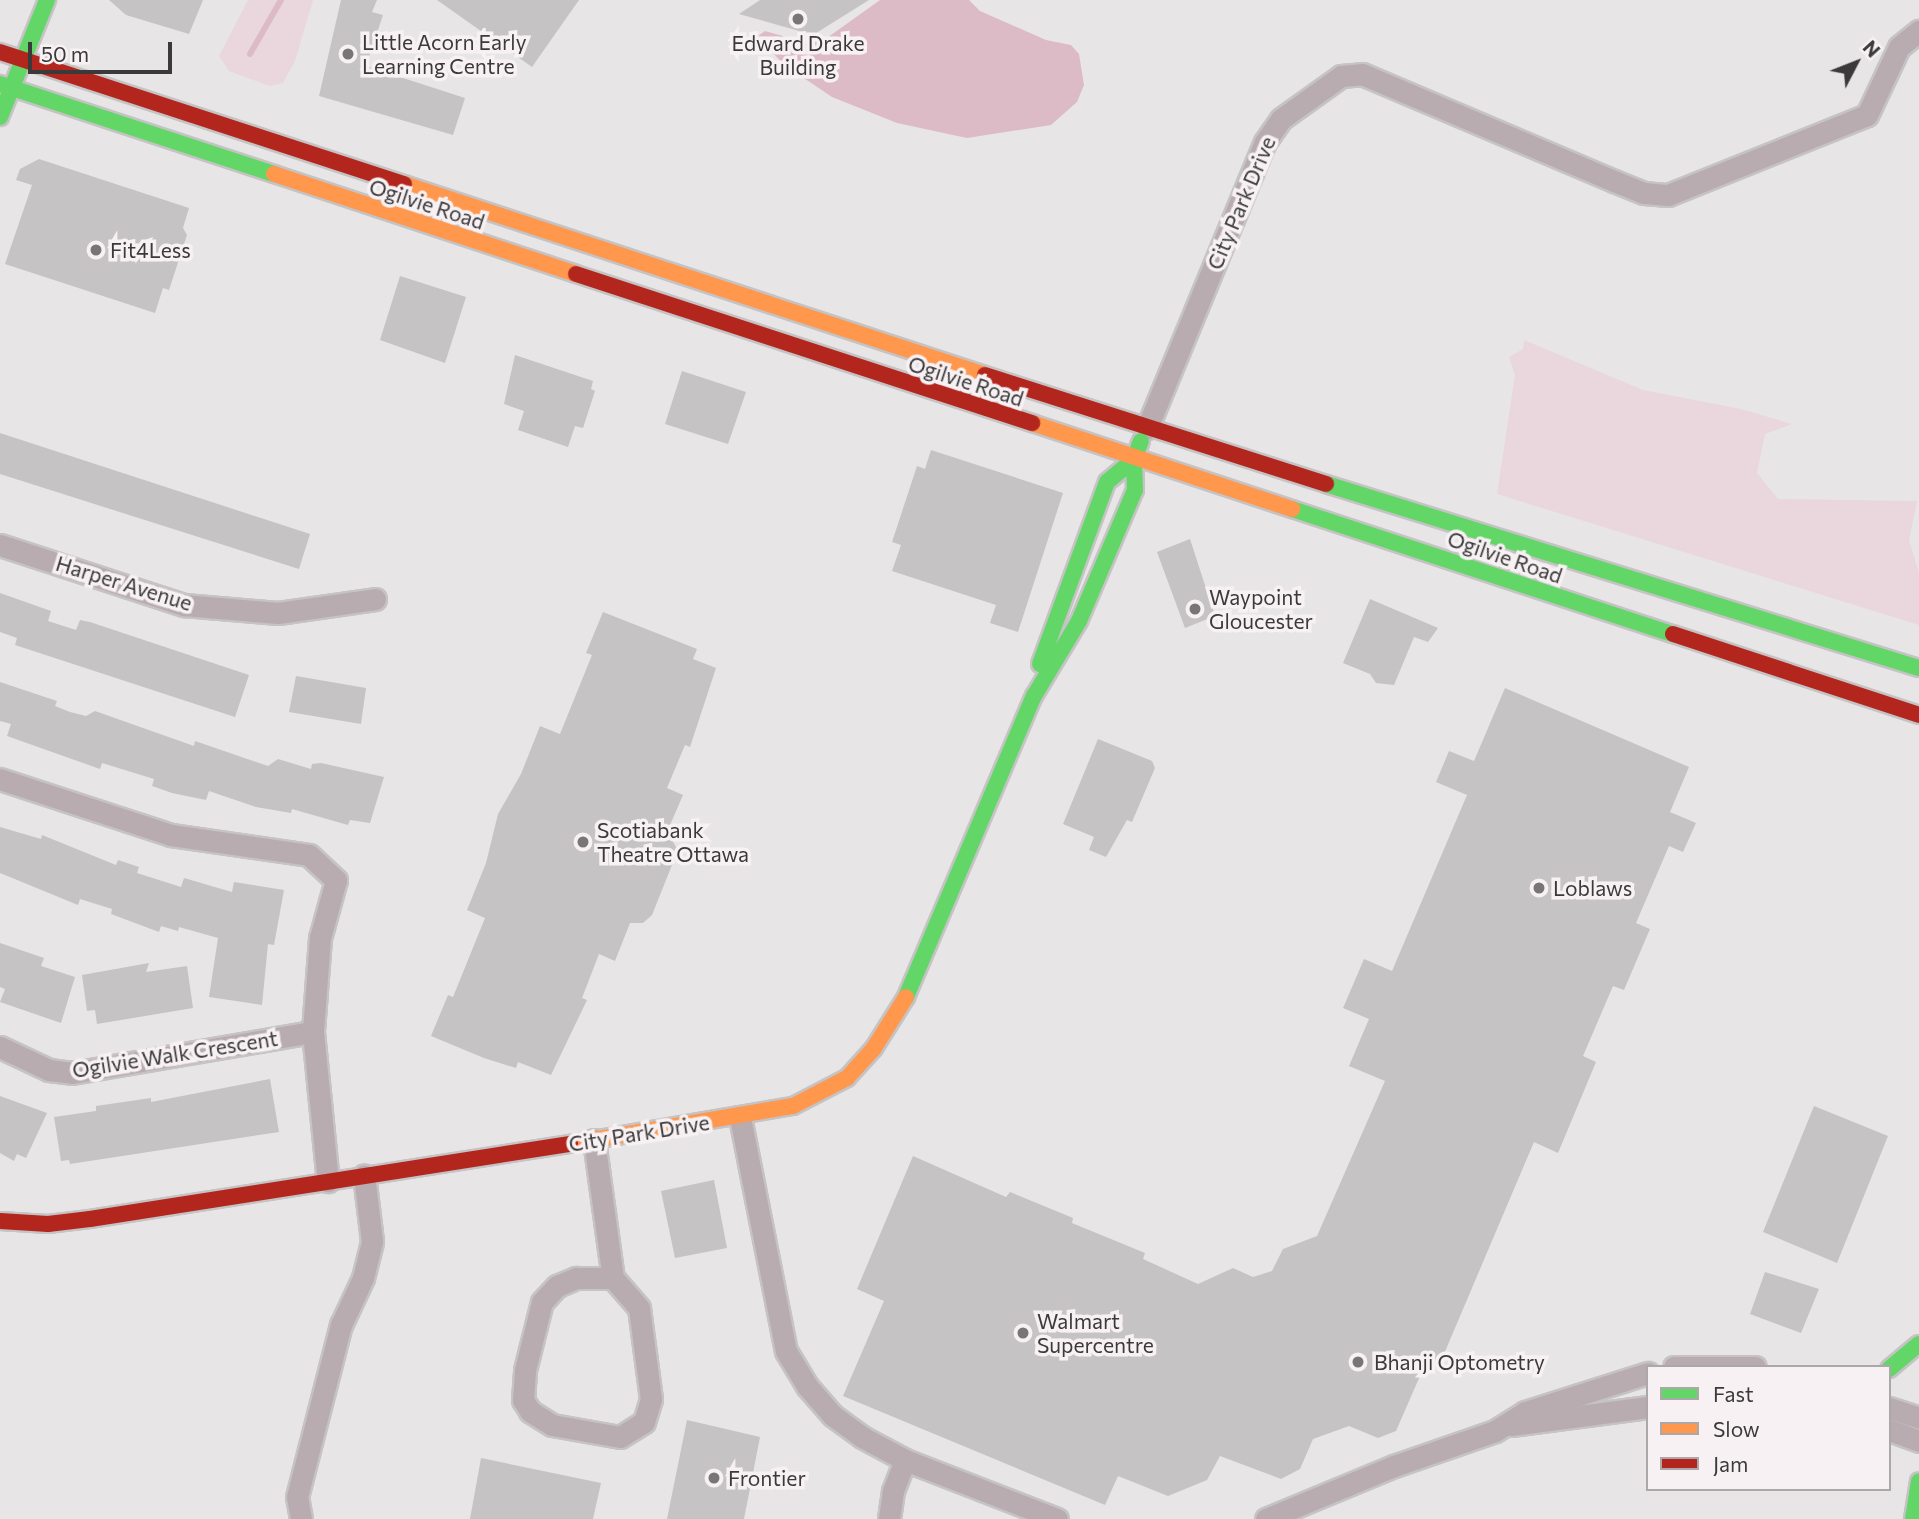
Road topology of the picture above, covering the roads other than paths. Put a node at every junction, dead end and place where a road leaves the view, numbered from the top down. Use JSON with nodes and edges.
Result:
{"nodes":[{"id":1,"x":47,"y":0,"type":"edge"},
{"id":2,"x":1919,"y":31,"type":"edge"},
{"id":3,"x":0,"y":52,"type":"edge"},
{"id":4,"x":24,"y":60,"type":"junction"},
{"id":5,"x":6,"y":86,"type":"edge"},
{"id":6,"x":0,"y":117,"type":"edge"},
{"id":7,"x":1147,"y":428,"type":"junction"},
{"id":8,"x":1134,"y":459,"type":"junction"},
{"id":9,"x":0,"y":545,"type":"edge"},
{"id":10,"x":374,"y":599,"type":"dead end"},
{"id":11,"x":1919,"y":668,"type":"edge"},
{"id":12,"x":1034,"y":696,"type":"junction"},
{"id":13,"x":1919,"y":715,"type":"edge"},
{"id":14,"x":0,"y":779,"type":"edge"},
{"id":15,"x":313,"y":1032,"type":"junction"},
{"id":16,"x":0,"y":1047,"type":"edge"},
{"id":17,"x":740,"y":1117,"type":"junction"},
{"id":18,"x":594,"y":1140,"type":"junction"},
{"id":19,"x":364,"y":1175,"type":"junction"},
{"id":20,"x":328,"y":1181,"type":"junction"},
{"id":21,"x":0,"y":1220,"type":"edge"},
{"id":22,"x":620,"y":1283,"type":"junction"},
{"id":23,"x":1919,"y":1344,"type":"edge"},
{"id":24,"x":1891,"y":1367,"type":"edge"},
{"id":25,"x":1646,"y":1374,"type":"edge"},
{"id":26,"x":1646,"y":1407,"type":"edge"},
{"id":27,"x":1891,"y":1409,"type":"edge"},
{"id":28,"x":1919,"y":1418,"type":"edge"},
{"id":29,"x":1507,"y":1425,"type":"junction"},
{"id":30,"x":1891,"y":1431,"type":"edge"},
{"id":31,"x":1919,"y":1441,"type":"edge"},
{"id":32,"x":905,"y":1460,"type":"junction"},
{"id":33,"x":1919,"y":1481,"type":"edge"},
{"id":34,"x":300,"y":1519,"type":"edge"},
{"id":35,"x":889,"y":1519,"type":"edge"},
{"id":36,"x":1057,"y":1519,"type":"edge"},
{"id":37,"x":1266,"y":1519,"type":"edge"},
{"id":38,"x":1913,"y":1519,"type":"edge"}],
"edges":[{"from":1,"to":4,"type":"main road"},
{"from":2,"to":7,"type":"street","name":"City Park Drive"},
{"from":3,"to":4,"type":"main road","name":"Ogilvie Road"},
{"from":4,"to":5,"type":"main road"},
{"from":4,"to":7,"type":"main road","name":"Ogilvie Road"},
{"from":5,"to":6,"type":"main road"},
{"from":5,"to":8,"type":"main road","name":"Ogilvie Road"},
{"from":7,"to":8,"type":"main road","name":"City Park Drive"},
{"from":7,"to":11,"type":"main road","name":"Ogilvie Road"},
{"from":8,"to":12,"type":"main road","name":"City Park Drive"},
{"from":8,"to":12,"type":"main road","name":"City Park Drive"},
{"from":8,"to":13,"type":"main road","name":"Ogilvie Road"},
{"from":9,"to":10,"type":"street","name":"Harper Avenue"},
{"from":12,"to":17,"type":"main road","name":"City Park Drive"},
{"from":14,"to":15,"type":"street"},
{"from":15,"to":16,"type":"street","name":"Ogilvie Walk Crescent"},
{"from":15,"to":20,"type":"street"},
{"from":17,"to":18,"type":"main road","name":"City Park Drive"},
{"from":17,"to":32,"type":"street"},
{"from":18,"to":19,"type":"main road","name":"City Park Drive"},
{"from":18,"to":22,"type":"street"},
{"from":19,"to":20,"type":"main road","name":"City Park Drive"},
{"from":19,"to":34,"type":"street"},
{"from":20,"to":21,"type":"main road","name":"City Park Drive"},
{"from":22,"to":22,"type":"street"},
{"from":23,"to":24,"type":"main road"},
{"from":25,"to":29,"type":"street"},
{"from":26,"to":29,"type":"street"},
{"from":27,"to":28,"type":"street"},
{"from":29,"to":37,"type":"street"},
{"from":30,"to":31,"type":"street"},
{"from":32,"to":35,"type":"street"},
{"from":32,"to":36,"type":"street"},
{"from":33,"to":38,"type":"main road"}]}
